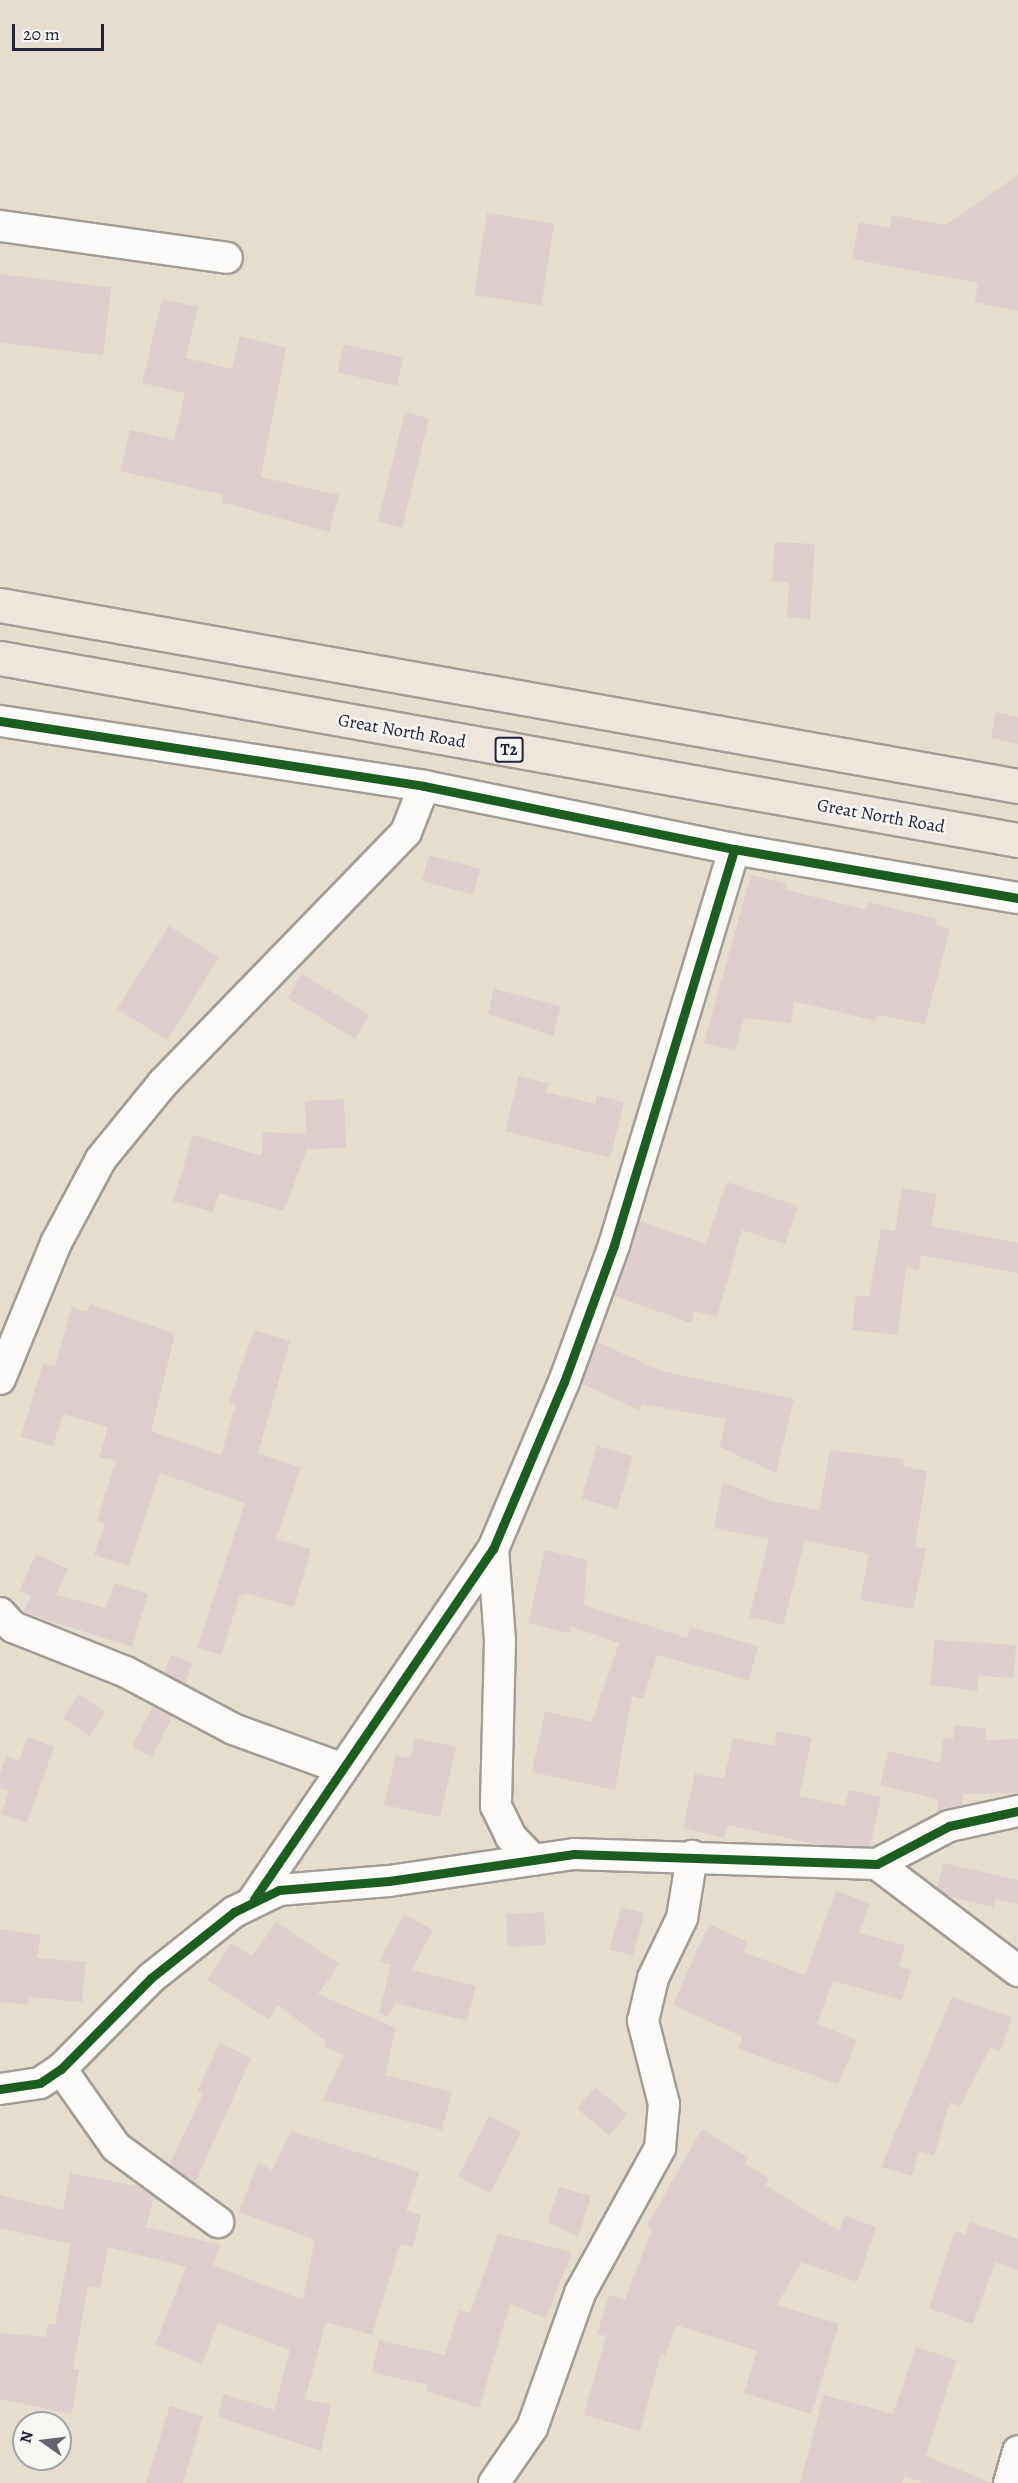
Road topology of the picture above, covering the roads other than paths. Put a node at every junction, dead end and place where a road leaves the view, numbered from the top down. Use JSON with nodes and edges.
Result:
{"nodes":[{"id":1,"x":0,"y":226,"type":"edge"},
{"id":2,"x":227,"y":258,"type":"dead end"},
{"id":3,"x":0,"y":605,"type":"edge"},
{"id":4,"x":0,"y":657,"type":"edge"},
{"id":5,"x":0,"y":721,"type":"edge"},
{"id":6,"x":424,"y":786,"type":"junction"},
{"id":7,"x":1018,"y":786,"type":"edge"},
{"id":8,"x":1018,"y":840,"type":"edge"},
{"id":9,"x":734,"y":849,"type":"junction"},
{"id":10,"x":1018,"y":898,"type":"edge"},
{"id":11,"x":0,"y":1379,"type":"edge"},
{"id":12,"x":493,"y":1549,"type":"junction"},
{"id":13,"x":0,"y":1613,"type":"edge"},
{"id":14,"x":339,"y":1767,"type":"junction"},
{"id":15,"x":1018,"y":1811,"type":"edge"},
{"id":16,"x":692,"y":1856,"type":"junction"},
{"id":17,"x":533,"y":1860,"type":"junction"},
{"id":18,"x":877,"y":1864,"type":"junction"},
{"id":19,"x":254,"y":1899,"type":"junction"},
{"id":20,"x":1018,"y":1971,"type":"edge"},
{"id":21,"x":61,"y":2069,"type":"junction"},
{"id":22,"x":0,"y":2089,"type":"edge"},
{"id":23,"x":218,"y":2222,"type":"dead end"},
{"id":24,"x":1018,"y":2451,"type":"edge"},
{"id":25,"x":494,"y":2483,"type":"edge"},
{"id":26,"x":1009,"y":2483,"type":"edge"}],
"edges":[{"from":1,"to":2,"type":"street"},
{"from":3,"to":7,"type":"main road"},
{"from":4,"to":8,"type":"main road","name":"Great North Road","number":"T2"},
{"from":5,"to":6,"type":"street"},
{"from":6,"to":9,"type":"street"},
{"from":6,"to":11,"type":"street"},
{"from":9,"to":10,"type":"street"},
{"from":9,"to":12,"type":"street"},
{"from":12,"to":14,"type":"street"},
{"from":12,"to":17,"type":"street"},
{"from":13,"to":14,"type":"street"},
{"from":14,"to":19,"type":"street"},
{"from":15,"to":18,"type":"street"},
{"from":16,"to":17,"type":"street"},
{"from":16,"to":18,"type":"street"},
{"from":16,"to":25,"type":"street"},
{"from":17,"to":19,"type":"street"},
{"from":18,"to":20,"type":"street"},
{"from":19,"to":21,"type":"street"},
{"from":21,"to":22,"type":"street"},
{"from":21,"to":23,"type":"street"},
{"from":24,"to":26,"type":"street"}]}
